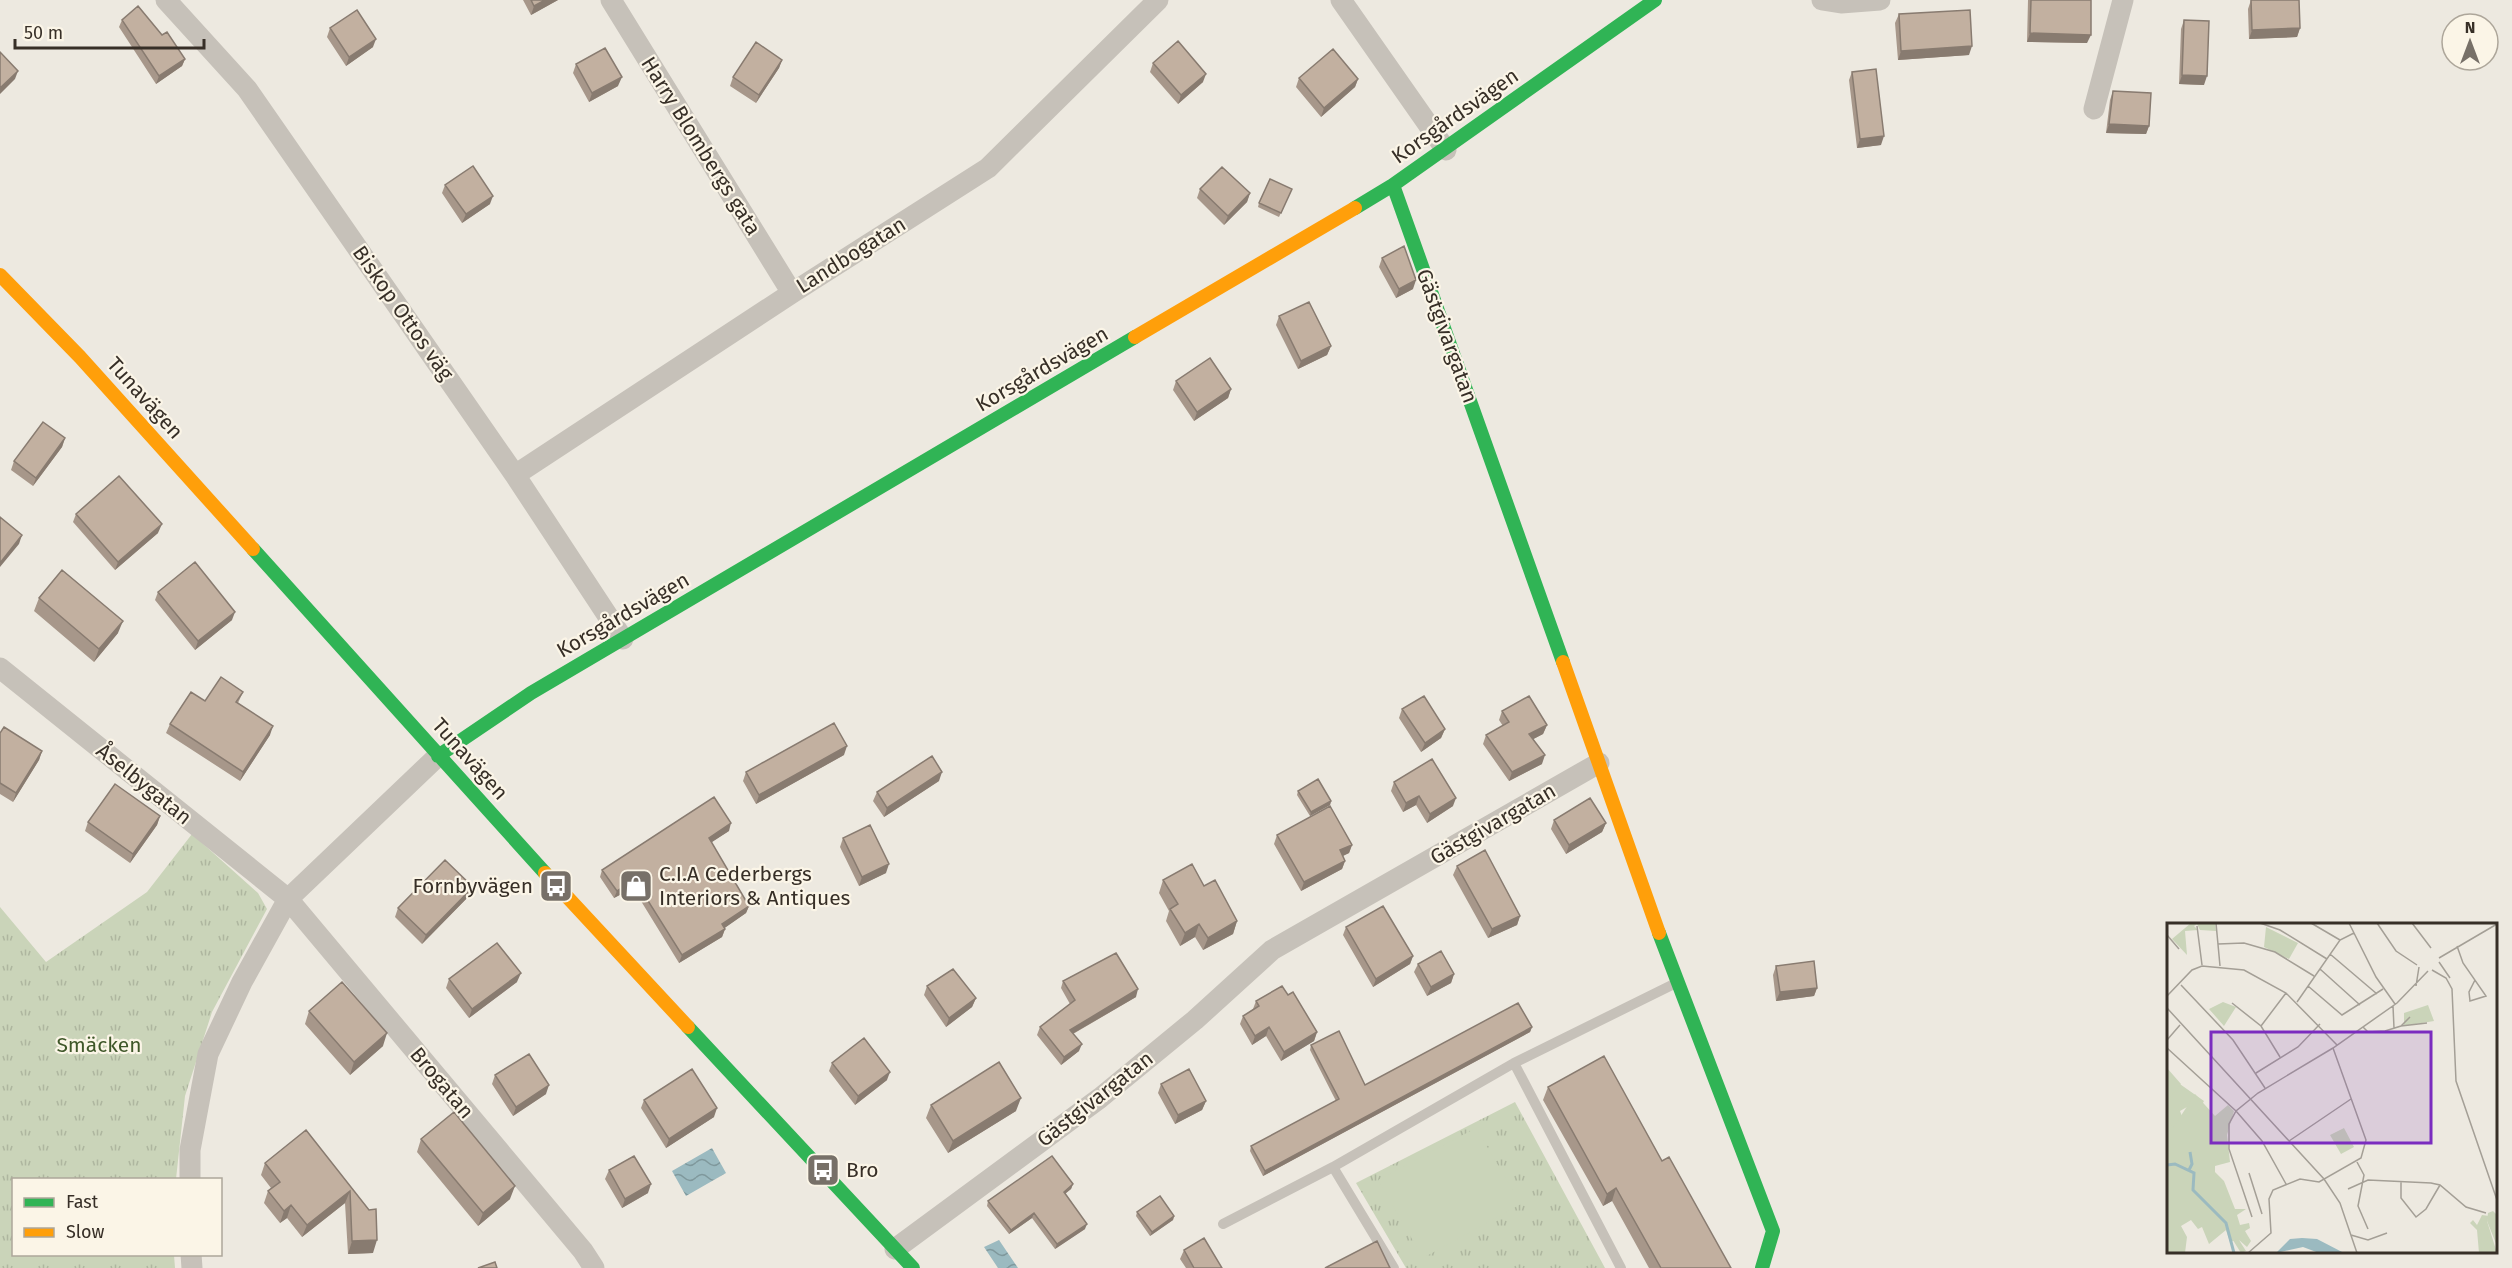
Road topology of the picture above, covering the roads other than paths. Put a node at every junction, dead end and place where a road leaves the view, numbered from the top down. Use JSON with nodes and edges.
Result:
{"nodes":[{"id":1,"x":166,"y":0,"type":"edge"},
{"id":2,"x":611,"y":0,"type":"edge"},
{"id":3,"x":1158,"y":0,"type":"edge"},
{"id":4,"x":1341,"y":0,"type":"edge"},
{"id":5,"x":1656,"y":0,"type":"edge"},
{"id":6,"x":1822,"y":0,"type":"edge"},
{"id":7,"x":1880,"y":0,"type":"edge"},
{"id":8,"x":2123,"y":0,"type":"edge"},
{"id":9,"x":2094,"y":109,"type":"dead end"},
{"id":10,"x":1446,"y":150,"type":"junction"},
{"id":11,"x":1393,"y":185,"type":"junction"},
{"id":12,"x":0,"y":275,"type":"edge"},
{"id":13,"x":792,"y":292,"type":"junction"},
{"id":14,"x":515,"y":475,"type":"junction"},
{"id":15,"x":623,"y":639,"type":"junction"},
{"id":16,"x":0,"y":668,"type":"edge"},
{"id":17,"x":438,"y":756,"type":"junction"},
{"id":18,"x":1599,"y":763,"type":"junction"},
{"id":19,"x":288,"y":899,"type":"junction"},
{"id":20,"x":1677,"y":983,"type":"junction"},
{"id":21,"x":1514,"y":1063,"type":"junction"},
{"id":22,"x":1333,"y":1167,"type":"junction"},
{"id":23,"x":190,"y":1178,"type":"edge"},
{"id":24,"x":1223,"y":1224,"type":"dead end"},
{"id":25,"x":895,"y":1249,"type":"junction"},
{"id":26,"x":594,"y":1268,"type":"edge"},
{"id":27,"x":913,"y":1268,"type":"edge"},
{"id":28,"x":1394,"y":1268,"type":"edge"},
{"id":29,"x":1621,"y":1268,"type":"edge"},
{"id":30,"x":1762,"y":1268,"type":"edge"}],
"edges":[{"from":1,"to":14,"type":"street","name":"Biskop Ottos väg"},
{"from":2,"to":13,"type":"street","name":"Harry Blombergs gata"},
{"from":3,"to":13,"type":"street","name":"Landbogatan"},
{"from":4,"to":10,"type":"street"},
{"from":5,"to":10,"type":"street","name":"Korsgårdsvägen"},
{"from":6,"to":7,"type":"street"},
{"from":8,"to":9,"type":"street"},
{"from":10,"to":11,"type":"street","name":"Korsgårdsvägen"},
{"from":11,"to":15,"type":"street","name":"Korsgårdsvägen"},
{"from":11,"to":18,"type":"street","name":"Gästgivargatan"},
{"from":12,"to":17,"type":"street","name":"Tunavägen"},
{"from":13,"to":14,"type":"street","name":"Landbogatan"},
{"from":14,"to":15,"type":"street","name":"Biskop Ottos väg"},
{"from":15,"to":17,"type":"street","name":"Korsgårdsvägen"},
{"from":16,"to":19,"type":"street","name":"Åselbygatan"},
{"from":17,"to":19,"type":"street"},
{"from":17,"to":25,"type":"street","name":"Tunavägen"},
{"from":18,"to":20,"type":"street"},
{"from":18,"to":25,"type":"street","name":"Gästgivargatan"},
{"from":19,"to":23,"type":"street"},
{"from":19,"to":26,"type":"street","name":"Brogatan"},
{"from":20,"to":21,"type":"lane"},
{"from":20,"to":30,"type":"street"},
{"from":21,"to":22,"type":"lane"},
{"from":21,"to":29,"type":"lane"},
{"from":22,"to":24,"type":"lane"},
{"from":22,"to":28,"type":"lane"},
{"from":25,"to":27,"type":"street","name":"Tunavägen"}]}
